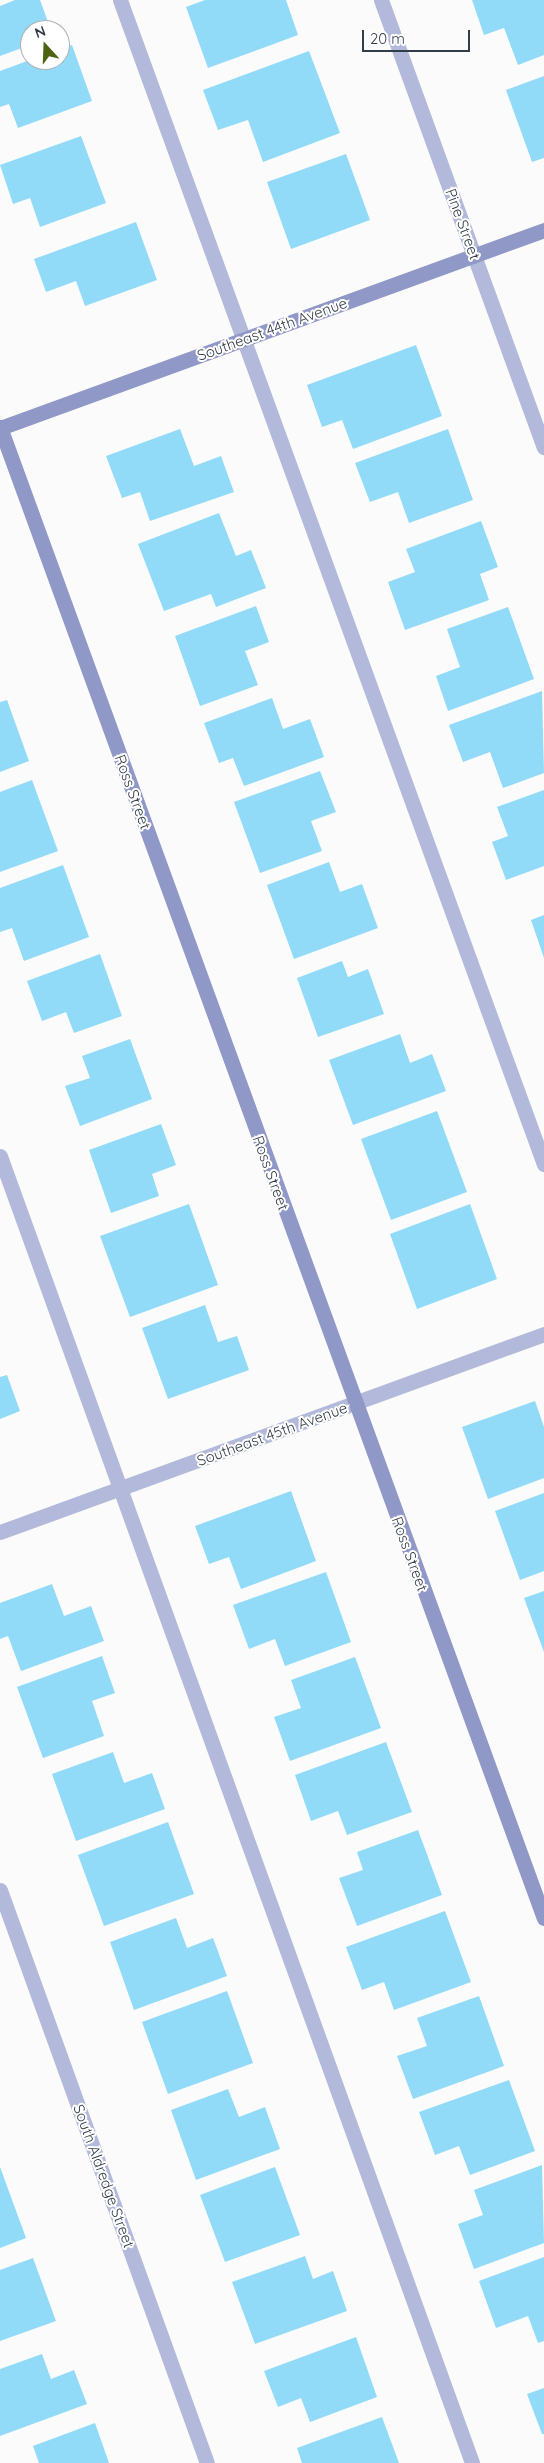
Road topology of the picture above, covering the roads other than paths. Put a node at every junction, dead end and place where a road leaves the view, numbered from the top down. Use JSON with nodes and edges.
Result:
{"nodes":[{"id":1,"x":120,"y":0,"type":"edge"},
{"id":2,"x":381,"y":0,"type":"edge"},
{"id":3,"x":544,"y":230,"type":"edge"},
{"id":4,"x":474,"y":256,"type":"junction"},
{"id":5,"x":245,"y":339,"type":"junction"},
{"id":6,"x":0,"y":427,"type":"edge"},
{"id":7,"x":544,"y":448,"type":"edge"},
{"id":8,"x":0,"y":1156,"type":"edge"},
{"id":9,"x":544,"y":1164,"type":"edge"},
{"id":10,"x":544,"y":1334,"type":"edge"},
{"id":11,"x":355,"y":1404,"type":"junction"},
{"id":12,"x":119,"y":1489,"type":"junction"},
{"id":13,"x":0,"y":1532,"type":"edge"},
{"id":14,"x":0,"y":1890,"type":"edge"},
{"id":15,"x":544,"y":1918,"type":"edge"},
{"id":16,"x":207,"y":2463,"type":"edge"},
{"id":17,"x":472,"y":2463,"type":"edge"}],
"edges":[{"from":1,"to":5,"type":"street"},
{"from":2,"to":4,"type":"street","name":"Pine Street"},
{"from":3,"to":4,"type":"street","name":"Southeast 44th Avenue"},
{"from":4,"to":5,"type":"street","name":"Southeast 44th Avenue"},
{"from":4,"to":7,"type":"street","name":"Pine Street"},
{"from":5,"to":6,"type":"street","name":"Southeast 44th Avenue"},
{"from":5,"to":9,"type":"street"},
{"from":6,"to":11,"type":"street","name":"Ross Street"},
{"from":8,"to":12,"type":"street"},
{"from":10,"to":11,"type":"street","name":"Southeast 45th Avenue"},
{"from":11,"to":12,"type":"street","name":"Southeast 45th Avenue"},
{"from":11,"to":15,"type":"street","name":"Ross Street"},
{"from":12,"to":13,"type":"street","name":"Southeast 45th Avenue"},
{"from":12,"to":17,"type":"street"},
{"from":14,"to":16,"type":"street","name":"South Aldredge Street"}]}
